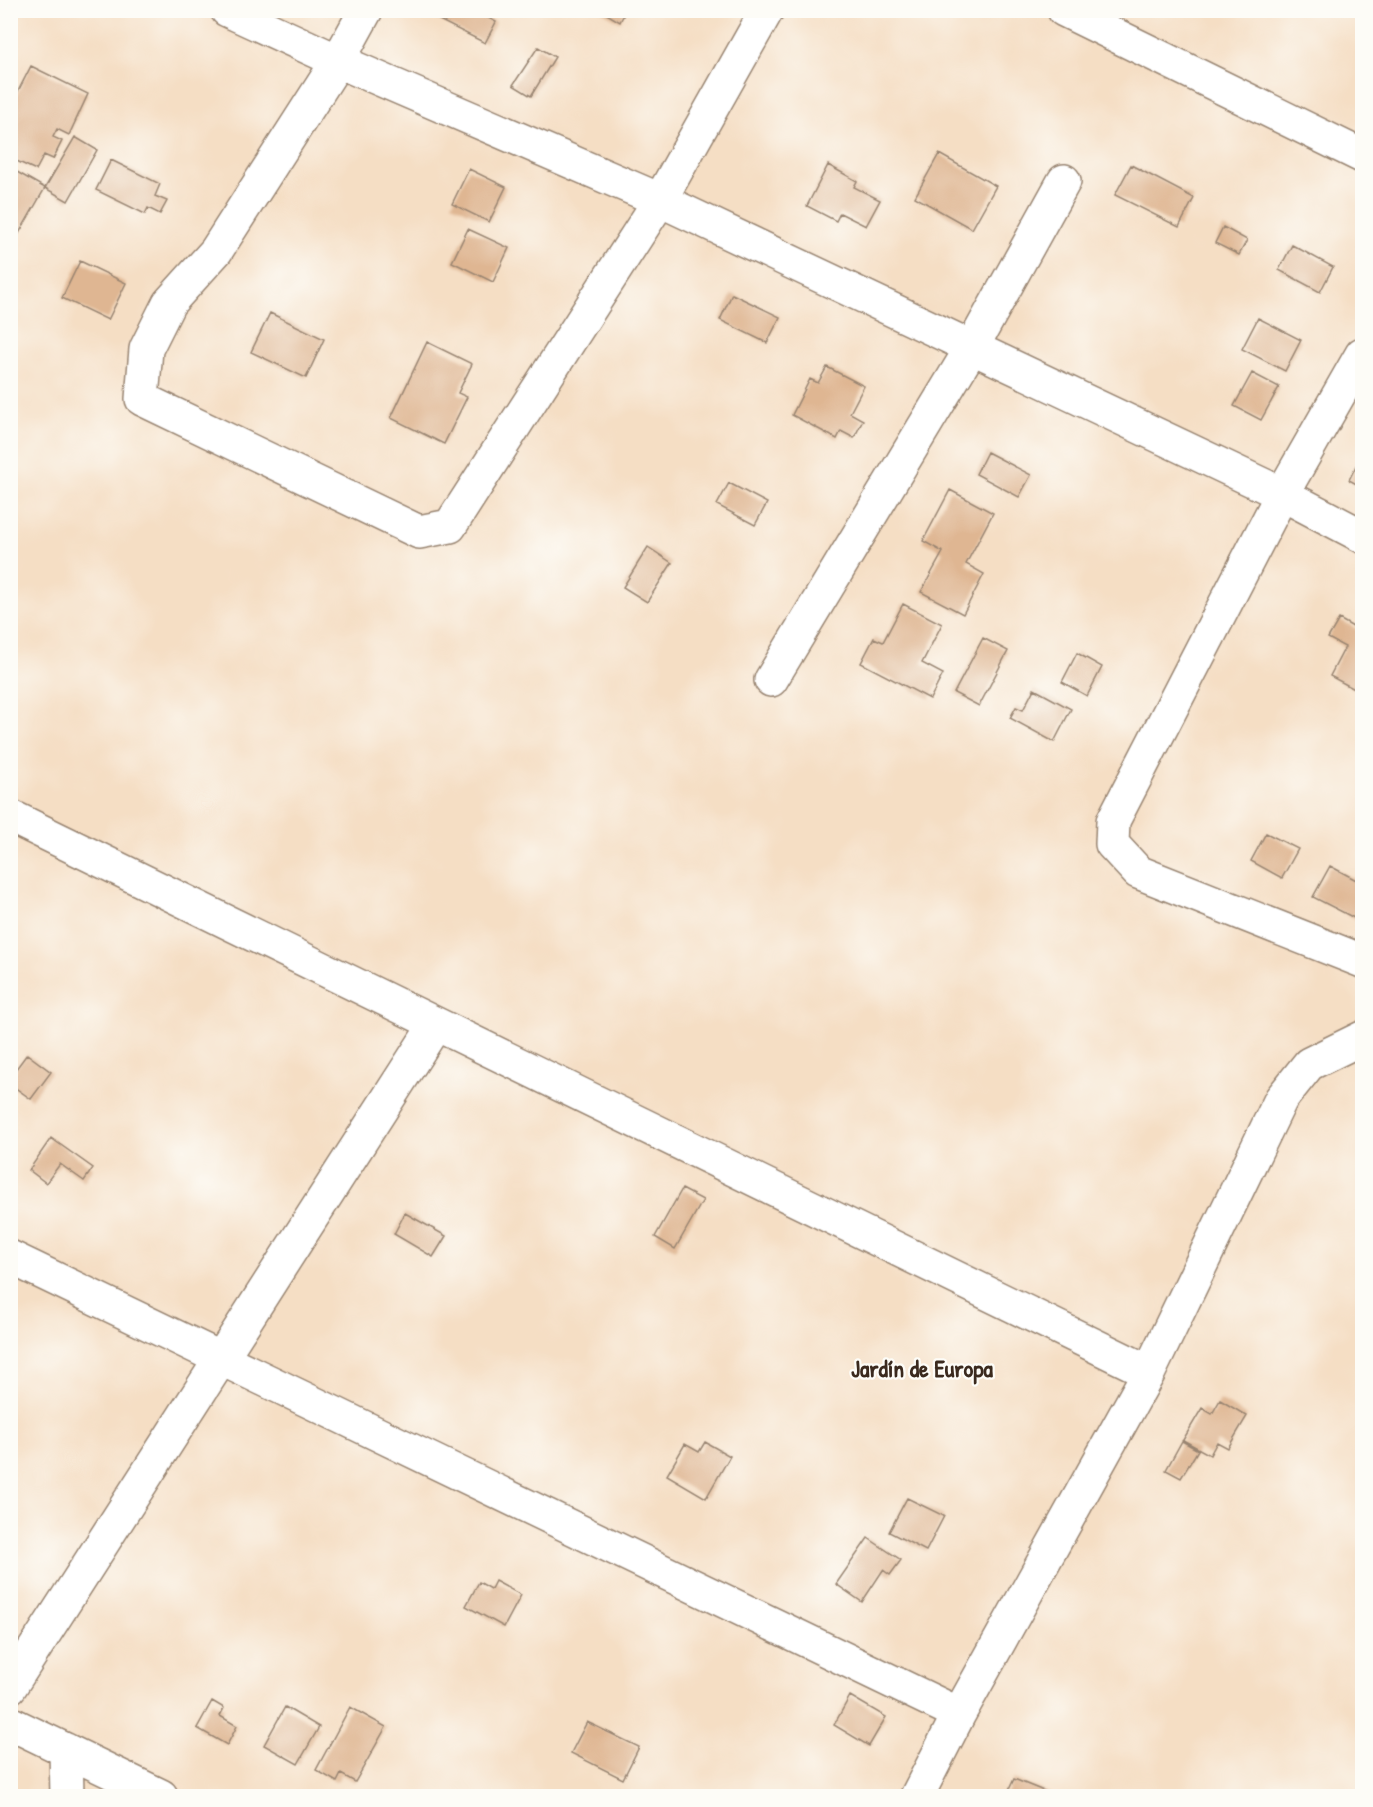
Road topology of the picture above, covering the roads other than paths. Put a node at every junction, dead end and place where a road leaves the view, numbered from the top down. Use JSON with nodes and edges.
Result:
{"nodes":[{"id":1,"x":227,"y":10,"type":"edge"},
{"id":2,"x":366,"y":10,"type":"edge"},
{"id":3,"x":767,"y":10,"type":"edge"},
{"id":4,"x":1064,"y":10,"type":"edge"},
{"id":5,"x":338,"y":62,"type":"junction"},
{"id":6,"x":1362,"y":156,"type":"edge"},
{"id":7,"x":1064,"y":181,"type":"dead end"},
{"id":8,"x":660,"y":200,"type":"junction"},
{"id":9,"x":971,"y":349,"type":"junction"},
{"id":10,"x":1362,"y":354,"type":"edge"},
{"id":11,"x":1282,"y":494,"type":"junction"},
{"id":12,"x":1362,"y":536,"type":"edge"},
{"id":13,"x":771,"y":680,"type":"dead end"},
{"id":14,"x":10,"y":816,"type":"edge"},
{"id":15,"x":1362,"y":961,"type":"edge"},
{"id":16,"x":436,"y":1024,"type":"junction"},
{"id":17,"x":1362,"y":1038,"type":"edge"},
{"id":18,"x":10,"y":1257,"type":"edge"},
{"id":19,"x":221,"y":1360,"type":"junction"},
{"id":20,"x":1149,"y":1371,"type":"junction"},
{"id":21,"x":10,"y":1687,"type":"edge"},
{"id":22,"x":958,"y":1714,"type":"junction"},
{"id":23,"x":10,"y":1723,"type":"edge"},
{"id":24,"x":66,"y":1750,"type":"junction"},
{"id":25,"x":67,"y":1797,"type":"edge"},
{"id":26,"x":161,"y":1797,"type":"edge"},
{"id":27,"x":917,"y":1797,"type":"edge"}],
"edges":[{"from":1,"to":5,"type":"street"},
{"from":2,"to":5,"type":"street"},
{"from":3,"to":8,"type":"street"},
{"from":4,"to":6,"type":"street"},
{"from":5,"to":8,"type":"street"},
{"from":5,"to":8,"type":"street"},
{"from":7,"to":9,"type":"street"},
{"from":8,"to":9,"type":"street"},
{"from":9,"to":11,"type":"street"},
{"from":9,"to":13,"type":"street"},
{"from":10,"to":11,"type":"street"},
{"from":11,"to":12,"type":"street"},
{"from":11,"to":15,"type":"street"},
{"from":14,"to":16,"type":"street"},
{"from":16,"to":19,"type":"street"},
{"from":16,"to":20,"type":"street"},
{"from":17,"to":20,"type":"street"},
{"from":18,"to":19,"type":"street"},
{"from":19,"to":21,"type":"street"},
{"from":19,"to":22,"type":"street"},
{"from":20,"to":22,"type":"street"},
{"from":22,"to":27,"type":"street"},
{"from":23,"to":24,"type":"street"},
{"from":24,"to":25,"type":"street"},
{"from":24,"to":26,"type":"street"}]}
